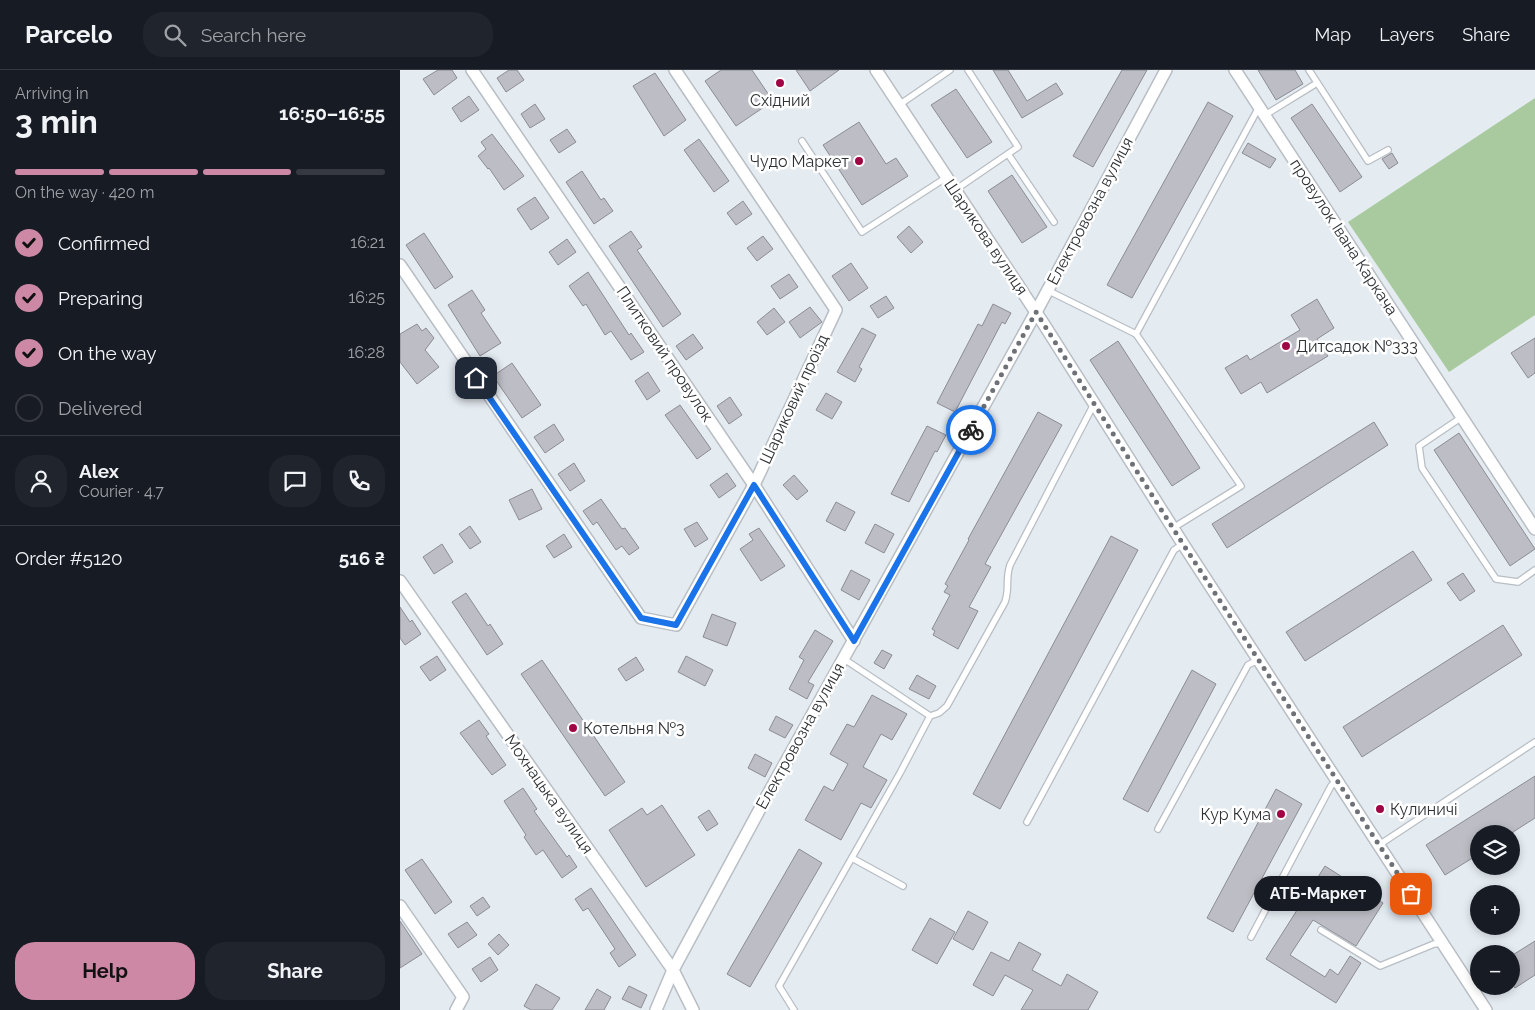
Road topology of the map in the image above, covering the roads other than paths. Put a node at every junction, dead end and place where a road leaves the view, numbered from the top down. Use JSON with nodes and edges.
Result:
{"nodes":[{"id":1,"x":472,"y":70,"type":"edge"},
{"id":2,"x":675,"y":70,"type":"edge"},
{"id":3,"x":876,"y":70,"type":"edge"},
{"id":4,"x":950,"y":70,"type":"edge"},
{"id":5,"x":968,"y":70,"type":"edge"},
{"id":6,"x":1166,"y":70,"type":"edge"},
{"id":7,"x":1236,"y":70,"type":"edge"},
{"id":8,"x":1309,"y":70,"type":"edge"},
{"id":9,"x":1317,"y":84,"type":"junction"},
{"id":10,"x":899,"y":104,"type":"junction"},
{"id":11,"x":1262,"y":111,"type":"junction"},
{"id":12,"x":802,"y":140,"type":"dead end"},
{"id":13,"x":1388,"y":150,"type":"dead end"},
{"id":14,"x":1008,"y":154,"type":"junction"},
{"id":15,"x":947,"y":177,"type":"junction"},
{"id":16,"x":955,"y":190,"type":"junction"},
{"id":17,"x":1054,"y":222,"type":"dead end"},
{"id":18,"x":400,"y":265,"type":"edge"},
{"id":19,"x":1047,"y":290,"type":"junction"},
{"id":20,"x":1036,"y":312,"type":"junction"},
{"id":21,"x":1136,"y":334,"type":"junction"},
{"id":22,"x":1095,"y":402,"type":"junction"},
{"id":23,"x":1462,"y":417,"type":"junction"},
{"id":24,"x":754,"y":485,"type":"junction"},
{"id":25,"x":1173,"y":528,"type":"junction"},
{"id":26,"x":1535,"y":529,"type":"edge"},
{"id":27,"x":1183,"y":544,"type":"junction"},
{"id":28,"x":1535,"y":570,"type":"edge"},
{"id":29,"x":400,"y":581,"type":"edge"},
{"id":30,"x":854,"y":641,"type":"junction"},
{"id":31,"x":844,"y":659,"type":"junction"},
{"id":32,"x":1258,"y":660,"type":"junction"},
{"id":33,"x":930,"y":716,"type":"junction"},
{"id":34,"x":1535,"y":742,"type":"edge"},
{"id":35,"x":1338,"y":780,"type":"junction"},
{"id":36,"x":1027,"y":822,"type":"dead end"},
{"id":37,"x":1158,"y":829,"type":"dead end"},
{"id":38,"x":1379,"y":845,"type":"junction"},
{"id":39,"x":852,"y":858,"type":"junction"},
{"id":40,"x":903,"y":886,"type":"dead end"},
{"id":41,"x":400,"y":906,"type":"edge"},
{"id":42,"x":1321,"y":930,"type":"dead end"},
{"id":43,"x":1251,"y":937,"type":"dead end"},
{"id":44,"x":1442,"y":943,"type":"junction"},
{"id":45,"x":673,"y":970,"type":"junction"},
{"id":46,"x":456,"y":1010,"type":"edge"},
{"id":47,"x":656,"y":1010,"type":"edge"},
{"id":48,"x":693,"y":1010,"type":"edge"},
{"id":49,"x":794,"y":1010,"type":"edge"},
{"id":50,"x":1486,"y":1010,"type":"edge"}],
"edges":[{"from":1,"to":24,"type":"street","name":"Плитковий провулок"},
{"from":2,"to":24,"type":"street","name":"Шариковий проїзд"},
{"from":3,"to":10,"type":"street","name":"Шарикова вулиця"},
{"from":4,"to":10,"type":"lane"},
{"from":5,"to":14,"type":"lane"},
{"from":6,"to":19,"type":"street","name":"Електровозна вулиця"},
{"from":7,"to":11,"type":"street","name":"провулок Івана Каркача"},
{"from":8,"to":9,"type":"lane"},
{"from":9,"to":11,"type":"lane"},
{"from":9,"to":13,"type":"lane"},
{"from":10,"to":15,"type":"street","name":"Шарикова вулиця"},
{"from":11,"to":21,"type":"lane"},
{"from":11,"to":23,"type":"street","name":"провулок Івана Каркача"},
{"from":12,"to":15,"type":"lane"},
{"from":14,"to":16,"type":"lane"},
{"from":14,"to":17,"type":"lane"},
{"from":15,"to":16,"type":"street","name":"Шарикова вулиця"},
{"from":16,"to":20,"type":"street","name":"Шарикова вулиця"},
{"from":18,"to":24,"type":"street","name":"Шариковий проїзд"},
{"from":19,"to":20,"type":"street","name":"Електровозна вулиця"},
{"from":19,"to":21,"type":"lane"},
{"from":20,"to":22,"type":"street","name":"Шарикова вулиця"},
{"from":20,"to":30,"type":"street","name":"Електровозна вулиця"},
{"from":21,"to":25,"type":"lane"},
{"from":22,"to":25,"type":"street","name":"Шарикова вулиця"},
{"from":22,"to":33,"type":"lane"},
{"from":23,"to":26,"type":"street","name":"провулок Івана Каркача"},
{"from":23,"to":28,"type":"lane"},
{"from":24,"to":30,"type":"street","name":"Плитковий провулок"},
{"from":25,"to":27,"type":"street","name":"Шарикова вулиця"},
{"from":27,"to":32,"type":"street","name":"Шарикова вулиця"},
{"from":27,"to":36,"type":"lane"},
{"from":29,"to":45,"type":"street","name":"Мохнацька вулиця"},
{"from":30,"to":31,"type":"street","name":"Електровозна вулиця"},
{"from":31,"to":33,"type":"lane"},
{"from":31,"to":45,"type":"street","name":"Електровозна вулиця"},
{"from":32,"to":35,"type":"street","name":"Шарикова вулиця"},
{"from":32,"to":37,"type":"lane"},
{"from":33,"to":39,"type":"lane"},
{"from":34,"to":38,"type":"lane"},
{"from":35,"to":38,"type":"street","name":"Шарикова вулиця"},
{"from":35,"to":43,"type":"lane"},
{"from":38,"to":44,"type":"street","name":"Шарикова вулиця"},
{"from":39,"to":40,"type":"lane"},
{"from":39,"to":49,"type":"lane"},
{"from":41,"to":46,"type":"street"},
{"from":42,"to":44,"type":"lane"},
{"from":44,"to":50,"type":"street","name":"Шарикова вулиця"},
{"from":45,"to":47,"type":"street","name":"Електровозна вулиця"},
{"from":45,"to":48,"type":"street","name":"Мохнацька вулиця"}]}
